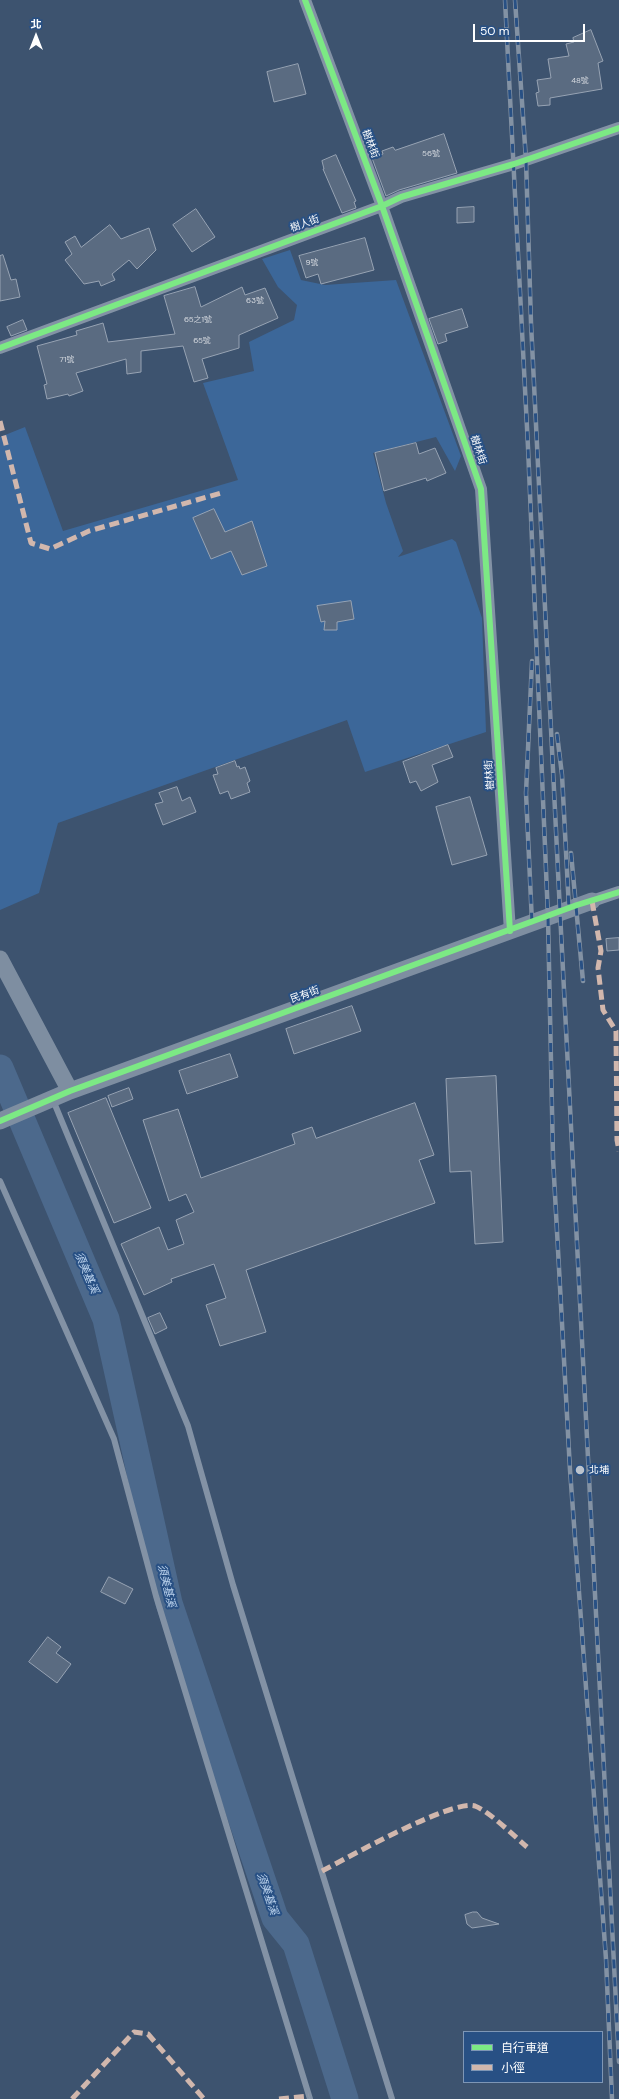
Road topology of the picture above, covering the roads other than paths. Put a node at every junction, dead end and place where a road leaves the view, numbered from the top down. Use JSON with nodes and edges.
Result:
{"nodes":[{"id":1,"x":305,"y":0,"type":"edge"},
{"id":2,"x":619,"y":128,"type":"edge"},
{"id":3,"x":382,"y":206,"type":"junction"},
{"id":4,"x":0,"y":348,"type":"edge"},
{"id":5,"x":619,"y":892,"type":"edge"},
{"id":6,"x":592,"y":901,"type":"joint"},
{"id":7,"x":510,"y":931,"type":"junction"},
{"id":8,"x":0,"y":959,"type":"edge"},
{"id":9,"x":70,"y":1091,"type":"junction"},
{"id":10,"x":53,"y":1099,"type":"junction"},
{"id":11,"x":2,"y":1120,"type":"edge"},
{"id":12,"x":0,"y":1182,"type":"edge"},
{"id":13,"x":310,"y":2099,"type":"edge"},
{"id":14,"x":392,"y":2099,"type":"edge"}],
"edges":[{"from":1,"to":3,"type":"street","name":"樹林街"},
{"from":2,"to":3,"type":"street","name":"樹人街"},
{"from":3,"to":4,"type":"street","name":"樹人街"},
{"from":3,"to":7,"type":"street","name":"樹林街"},
{"from":5,"to":6,"type":"street","name":"民有街"},
{"from":6,"to":7,"type":"street","name":"民有街"},
{"from":7,"to":9,"type":"street","name":"民有街"},
{"from":8,"to":9,"type":"street"},
{"from":9,"to":10,"type":"street","name":"民有街"},
{"from":10,"to":11,"type":"street","name":"民有街"},
{"from":10,"to":14,"type":"lane"},
{"from":12,"to":13,"type":"lane"}]}
